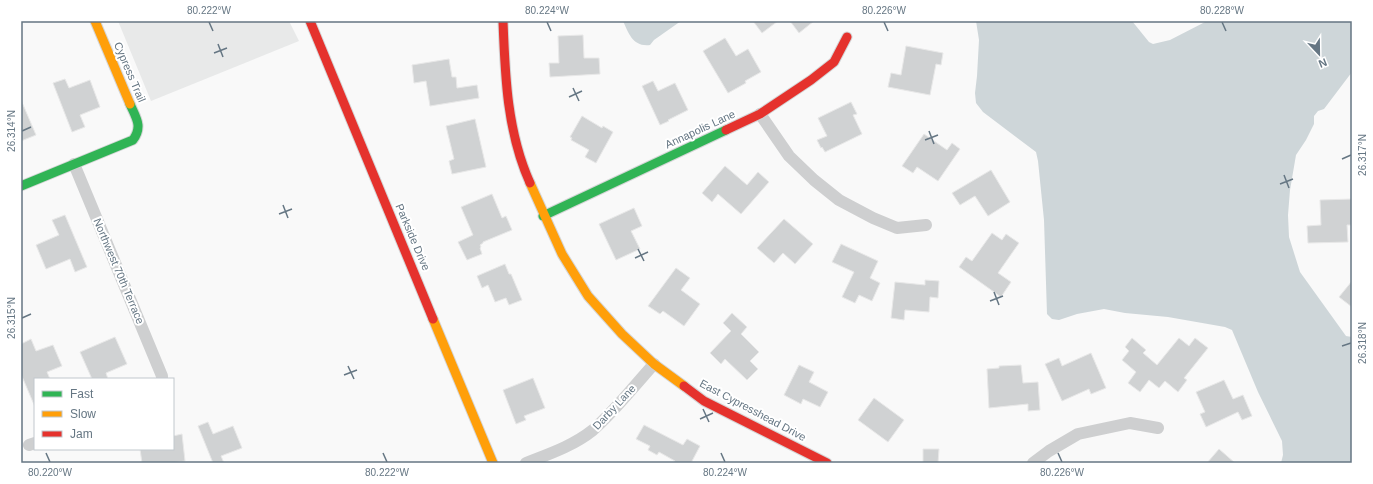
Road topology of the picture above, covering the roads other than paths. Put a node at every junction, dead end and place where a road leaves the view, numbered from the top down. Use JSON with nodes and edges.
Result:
{"nodes":[{"id":1,"x":95,"y":21,"type":"edge"},
{"id":2,"x":310,"y":21,"type":"edge"},
{"id":3,"x":503,"y":21,"type":"edge"},
{"id":4,"x":847,"y":36,"type":"dead end"},
{"id":5,"x":760,"y":114,"type":"junction"},
{"id":6,"x":74,"y":164,"type":"junction"},
{"id":7,"x":21,"y":186,"type":"edge"},
{"id":8,"x":544,"y":216,"type":"junction"},
{"id":9,"x":926,"y":225,"type":"dead end"},
{"id":10,"x":654,"y":364,"type":"junction"},
{"id":11,"x":162,"y":378,"type":"edge"},
{"id":12,"x":1158,"y":428,"type":"dead end"},
{"id":13,"x":493,"y":463,"type":"edge"},
{"id":14,"x":526,"y":463,"type":"edge"},
{"id":15,"x":826,"y":463,"type":"edge"},
{"id":16,"x":1033,"y":463,"type":"edge"}],
"edges":[{"from":1,"to":6,"type":"street","name":"Cypress Trail"},
{"from":2,"to":13,"type":"street","name":"Parkside Drive"},
{"from":3,"to":8,"type":"street","name":"East Cypresshead Drive"},
{"from":4,"to":5,"type":"street","name":"Annapolis Lane"},
{"from":5,"to":8,"type":"street","name":"Annapolis Lane"},
{"from":5,"to":9,"type":"street"},
{"from":6,"to":7,"type":"street"},
{"from":6,"to":11,"type":"street","name":"Northwest 70th Terrace"},
{"from":8,"to":10,"type":"street","name":"East Cypresshead Drive"},
{"from":10,"to":14,"type":"street","name":"Darby Lane"},
{"from":10,"to":15,"type":"street","name":"East Cypresshead Drive"},
{"from":12,"to":16,"type":"street"}]}
